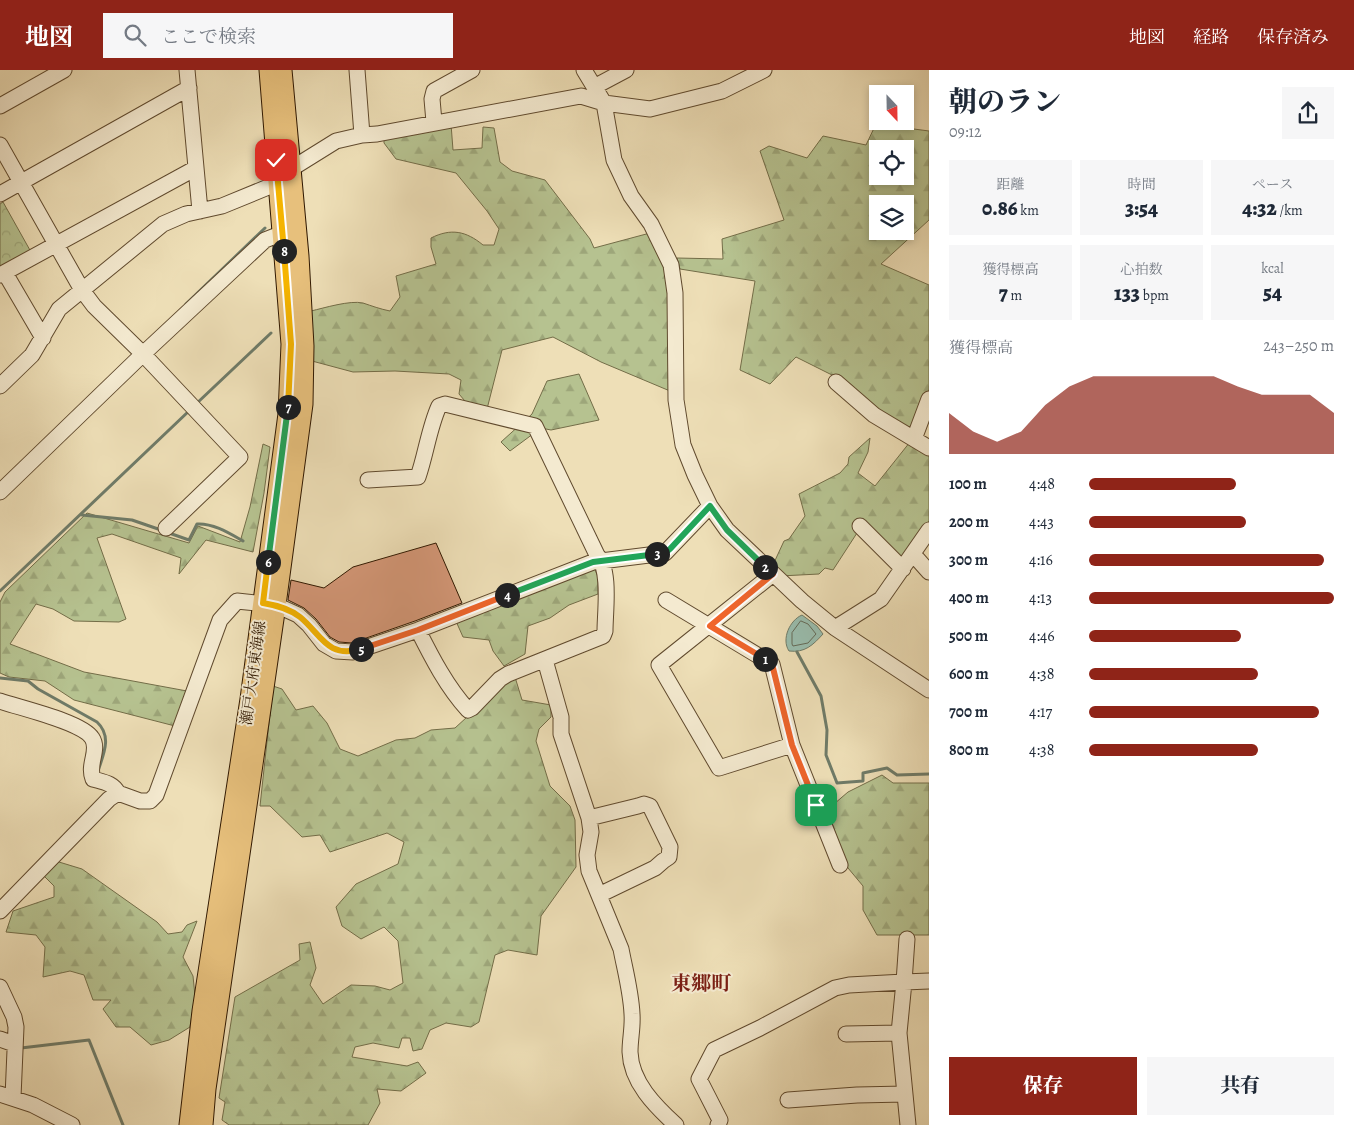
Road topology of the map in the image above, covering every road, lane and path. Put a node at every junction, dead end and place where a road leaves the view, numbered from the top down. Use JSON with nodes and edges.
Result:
{"nodes":[{"id":1,"x":64,"y":70,"type":"edge"},
{"id":2,"x":187,"y":70,"type":"edge"},
{"id":3,"x":269,"y":70,"type":"edge"},
{"id":4,"x":282,"y":70,"type":"edge"},
{"id":5,"x":357,"y":70,"type":"edge"},
{"id":6,"x":472,"y":70,"type":"edge"},
{"id":7,"x":584,"y":70,"type":"edge"},
{"id":8,"x":626,"y":70,"type":"edge"},
{"id":9,"x":764,"y":70,"type":"edge"},
{"id":10,"x":594,"y":87,"type":"junction"},
{"id":11,"x":189,"y":88,"type":"junction"},
{"id":12,"x":604,"y":103,"type":"junction"},
{"id":13,"x":0,"y":106,"type":"edge"},
{"id":14,"x":434,"y":122,"type":"junction"},
{"id":15,"x":362,"y":135,"type":"junction"},
{"id":16,"x":0,"y":145,"type":"edge"},
{"id":17,"x":196,"y":168,"type":"junction"},
{"id":18,"x":291,"y":169,"type":"junction"},
{"id":19,"x":20,"y":182,"type":"junction"},
{"id":20,"x":278,"y":183,"type":"junction"},
{"id":21,"x":0,"y":194,"type":"edge"},
{"id":22,"x":200,"y":211,"type":"junction"},
{"id":23,"x":283,"y":233,"type":"junction"},
{"id":24,"x":56,"y":245,"type":"junction"},
{"id":25,"x":3,"y":274,"type":"edge"},
{"id":26,"x":82,"y":290,"type":"junction"},
{"id":27,"x":43,"y":338,"type":"junction"},
{"id":28,"x":143,"y":354,"type":"junction"},
{"id":29,"x":1,"y":381,"type":"edge"},
{"id":30,"x":836,"y":382,"type":"dead end"},
{"id":31,"x":929,"y":399,"type":"edge"},
{"id":32,"x":914,"y":439,"type":"junction"},
{"id":33,"x":929,"y":448,"type":"edge"},
{"id":34,"x":368,"y":480,"type":"dead end"},
{"id":35,"x":0,"y":492,"type":"edge"},
{"id":36,"x":710,"y":506,"type":"junction"},
{"id":37,"x":860,"y":526,"type":"dead end"},
{"id":38,"x":166,"y":528,"type":"dead end"},
{"id":39,"x":929,"y":530,"type":"edge"},
{"id":40,"x":913,"y":554,"type":"junction"},
{"id":41,"x":602,"y":560,"type":"junction"},
{"id":42,"x":903,"y":569,"type":"junction"},
{"id":43,"x":929,"y":572,"type":"edge"},
{"id":44,"x":773,"y":574,"type":"junction"},
{"id":45,"x":666,"y":600,"type":"dead end"},
{"id":46,"x":270,"y":604,"type":"junction"},
{"id":47,"x":710,"y":626,"type":"junction"},
{"id":48,"x":835,"y":628,"type":"junction"},
{"id":49,"x":418,"y":630,"type":"junction"},
{"id":50,"x":545,"y":660,"type":"junction"},
{"id":51,"x":929,"y":690,"type":"edge"},
{"id":52,"x":0,"y":701,"type":"edge"},
{"id":53,"x":792,"y":745,"type":"junction"},
{"id":54,"x":118,"y":793,"type":"junction"},
{"id":55,"x":590,"y":818,"type":"junction"},
{"id":56,"x":840,"y":865,"type":"dead end"},
{"id":57,"x":599,"y":895,"type":"junction"},
{"id":58,"x":0,"y":910,"type":"edge"},
{"id":59,"x":907,"y":939,"type":"dead end"},
{"id":60,"x":929,"y":981,"type":"edge"},
{"id":61,"x":904,"y":982,"type":"junction"},
{"id":62,"x":0,"y":987,"type":"edge"},
{"id":63,"x":899,"y":1033,"type":"junction"},
{"id":64,"x":846,"y":1034,"type":"dead end"},
{"id":65,"x":0,"y":1039,"type":"edge"},
{"id":66,"x":14,"y":1044,"type":"junction"},
{"id":67,"x":905,"y":1094,"type":"junction"},
{"id":68,"x":6,"y":1096,"type":"edge"},
{"id":69,"x":788,"y":1100,"type":"dead end"},
{"id":70,"x":72,"y":1125,"type":"edge"},
{"id":71,"x":189,"y":1125,"type":"edge"},
{"id":72,"x":202,"y":1125,"type":"edge"},
{"id":73,"x":676,"y":1125,"type":"edge"},
{"id":74,"x":718,"y":1125,"type":"edge"},
{"id":75,"x":908,"y":1125,"type":"edge"}],
"edges":[{"from":1,"to":13,"type":"street"},
{"from":2,"to":11,"type":"street"},
{"from":3,"to":20,"type":"main road","name":"瀬戸大府東海線"},
{"from":4,"to":18,"type":"main road","name":"瀬戸大府東海線"},
{"from":5,"to":15,"type":"street"},
{"from":6,"to":14,"type":"street"},
{"from":7,"to":10,"type":"street"},
{"from":8,"to":10,"type":"street"},
{"from":9,"to":12,"type":"street"},
{"from":10,"to":12,"type":"street"},
{"from":11,"to":17,"type":"street"},
{"from":11,"to":19,"type":"street"},
{"from":12,"to":14,"type":"street"},
{"from":12,"to":36,"type":"street"},
{"from":14,"to":15,"type":"street"},
{"from":15,"to":18,"type":"street"},
{"from":16,"to":19,"type":"street"},
{"from":17,"to":22,"type":"street"},
{"from":17,"to":24,"type":"street"},
{"from":18,"to":46,"type":"main road","name":"瀬戸大府東海線"},
{"from":19,"to":21,"type":"street"},
{"from":19,"to":24,"type":"street"},
{"from":20,"to":22,"type":"street"},
{"from":20,"to":23,"type":"main road","name":"瀬戸大府東海線"},
{"from":22,"to":26,"type":"street"},
{"from":23,"to":28,"type":"street"},
{"from":23,"to":46,"type":"main road","name":"瀬戸大府東海線"},
{"from":24,"to":25,"type":"street"},
{"from":24,"to":26,"type":"street"},
{"from":25,"to":27,"type":"street"},
{"from":26,"to":27,"type":"street"},
{"from":26,"to":28,"type":"street"},
{"from":27,"to":29,"type":"street"},
{"from":28,"to":35,"type":"street"},
{"from":28,"to":38,"type":"street"},
{"from":30,"to":32,"type":"street"},
{"from":31,"to":32,"type":"street"},
{"from":32,"to":33,"type":"street"},
{"from":34,"to":41,"type":"street"},
{"from":36,"to":41,"type":"street"},
{"from":36,"to":44,"type":"street"},
{"from":37,"to":42,"type":"street"},
{"from":39,"to":40,"type":"street"},
{"from":40,"to":42,"type":"street"},
{"from":40,"to":43,"type":"street"},
{"from":41,"to":49,"type":"street"},
{"from":41,"to":50,"type":"street"},
{"from":42,"to":48,"type":"street"},
{"from":44,"to":47,"type":"street"},
{"from":44,"to":48,"type":"street"},
{"from":45,"to":47,"type":"street"},
{"from":46,"to":49,"type":"street"},
{"from":46,"to":54,"type":"street"},
{"from":46,"to":71,"type":"main road","name":"瀬戸大府東海線"},
{"from":46,"to":72,"type":"main road","name":"瀬戸大府東海線"},
{"from":47,"to":53,"type":"street"},
{"from":47,"to":53,"type":"street"},
{"from":48,"to":51,"type":"street"},
{"from":49,"to":50,"type":"street"},
{"from":50,"to":55,"type":"street"},
{"from":52,"to":54,"type":"street"},
{"from":53,"to":56,"type":"street"},
{"from":54,"to":58,"type":"street"},
{"from":55,"to":57,"type":"street"},
{"from":55,"to":57,"type":"street"},
{"from":57,"to":73,"type":"street"},
{"from":59,"to":61,"type":"street"},
{"from":60,"to":61,"type":"street"},
{"from":61,"to":63,"type":"street"},
{"from":61,"to":74,"type":"street"},
{"from":62,"to":66,"type":"street"},
{"from":63,"to":64,"type":"street"},
{"from":63,"to":67,"type":"street"},
{"from":65,"to":66,"type":"street"},
{"from":66,"to":68,"type":"street"},
{"from":67,"to":69,"type":"street"},
{"from":67,"to":75,"type":"street"},
{"from":68,"to":70,"type":"street"}]}
